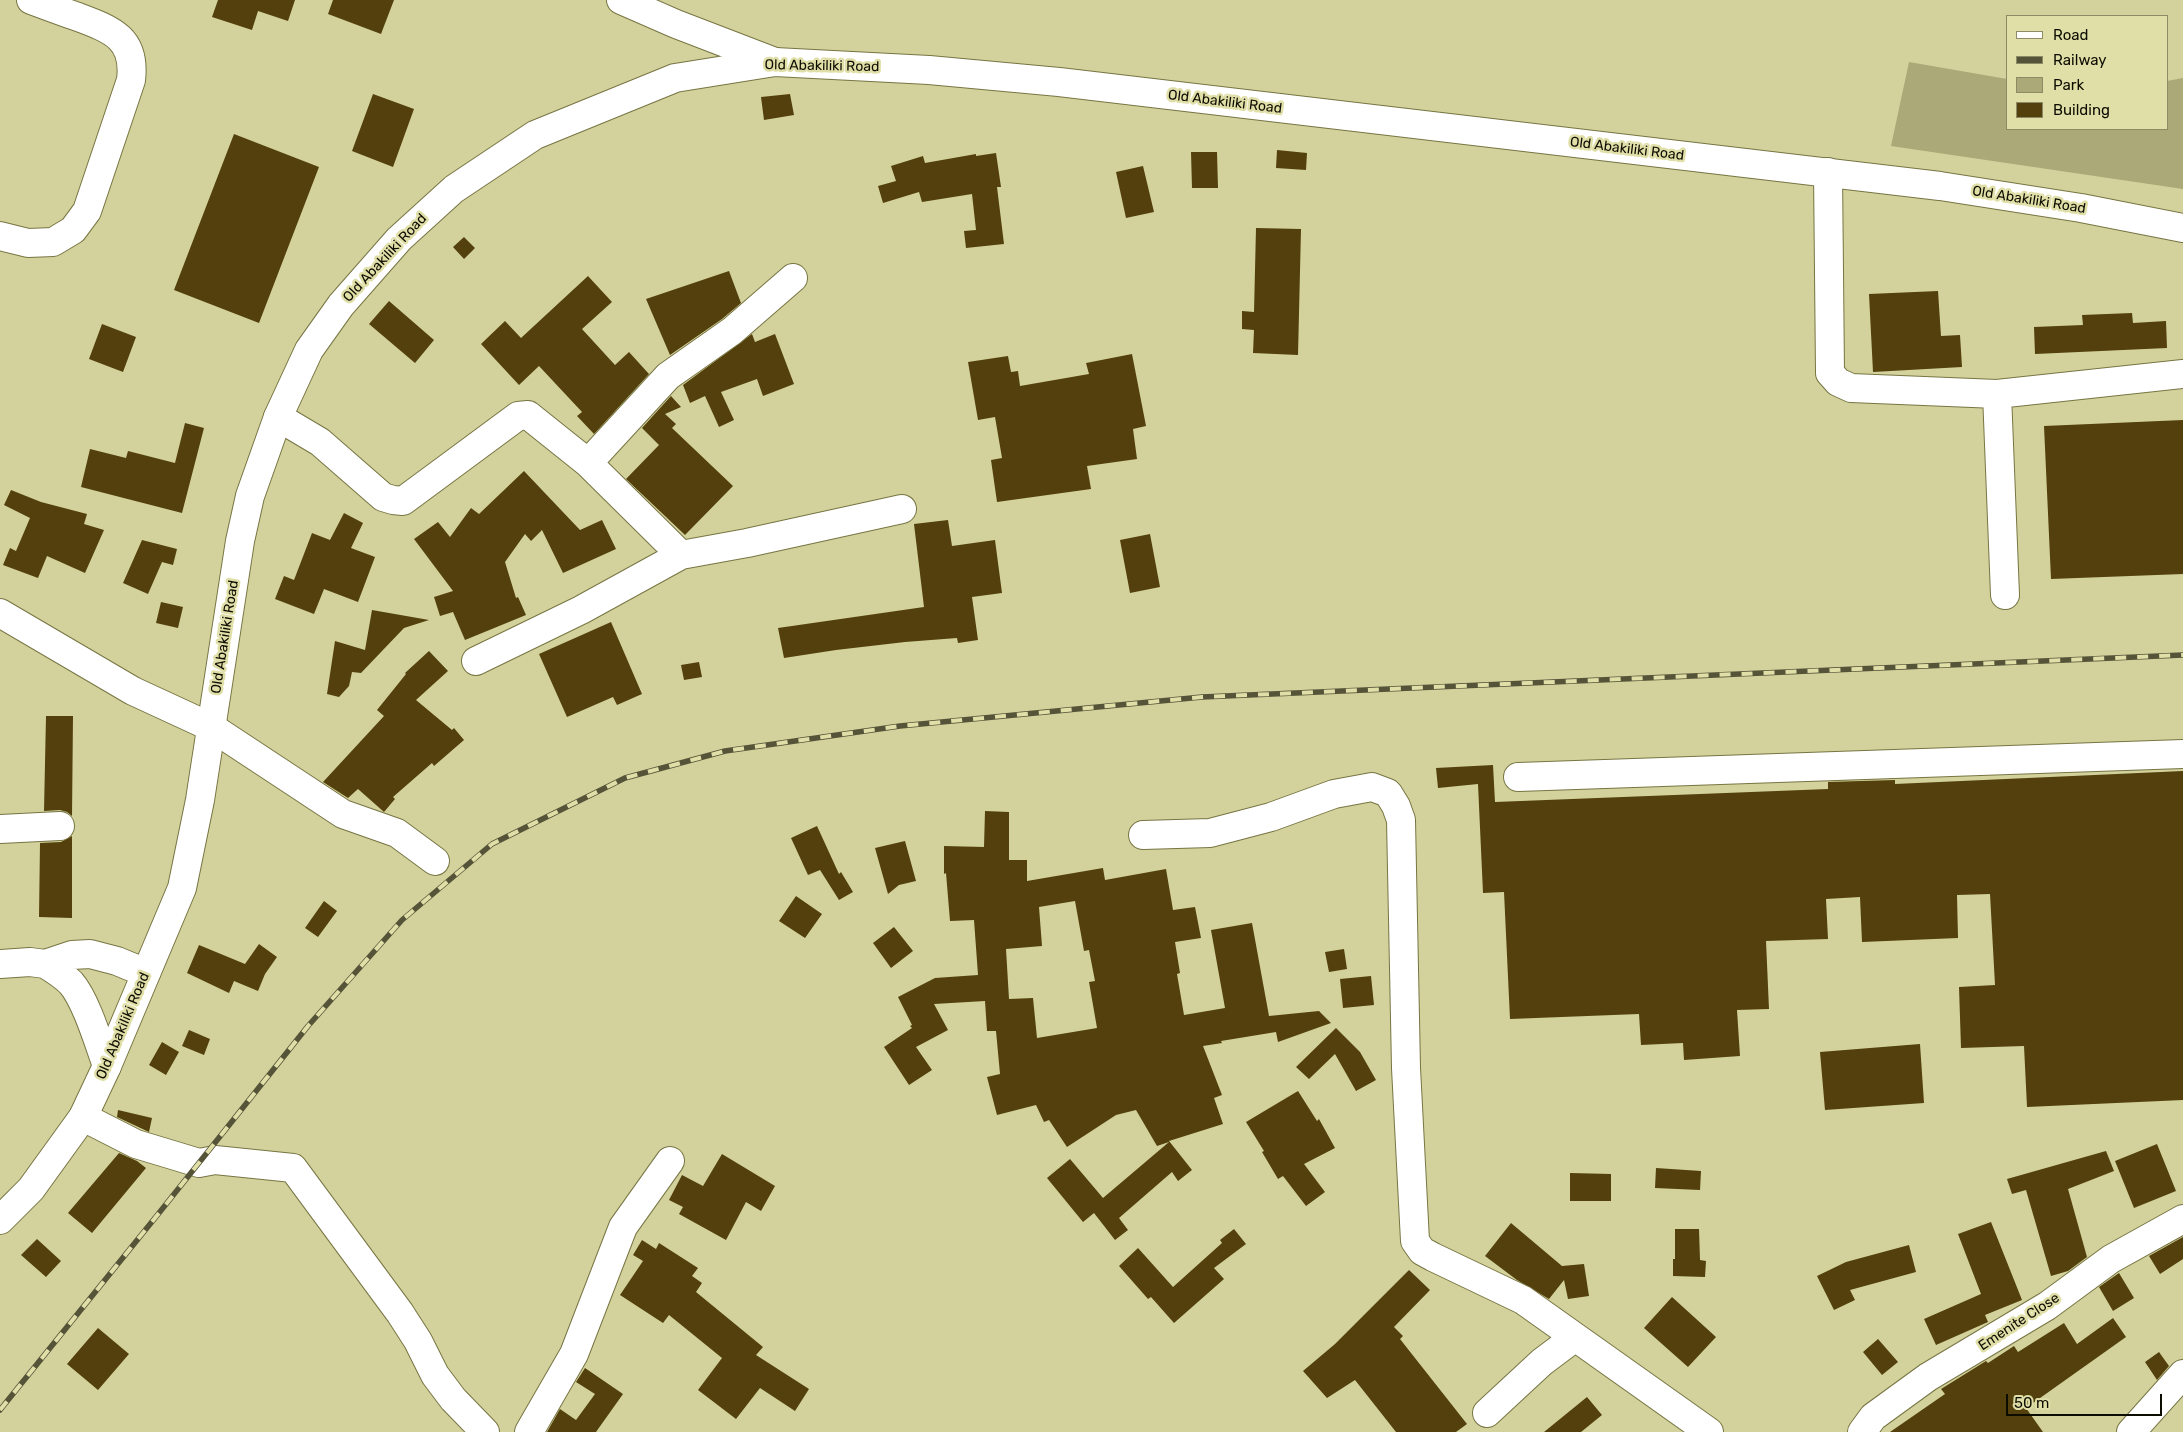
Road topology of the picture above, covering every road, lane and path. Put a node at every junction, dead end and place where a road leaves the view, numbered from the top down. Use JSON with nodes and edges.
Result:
{"nodes":[{"id":1,"x":31,"y":0,"type":"edge"},
{"id":2,"x":621,"y":0,"type":"edge"},
{"id":3,"x":775,"y":62,"type":"junction"},
{"id":4,"x":1828,"y":172,"type":"junction"},
{"id":5,"x":2183,"y":228,"type":"edge"},
{"id":6,"x":0,"y":236,"type":"edge"},
{"id":7,"x":793,"y":278,"type":"dead end"},
{"id":8,"x":2183,"y":374,"type":"edge"},
{"id":9,"x":1997,"y":394,"type":"junction"},
{"id":10,"x":278,"y":417,"type":"junction"},
{"id":11,"x":588,"y":463,"type":"junction"},
{"id":12,"x":902,"y":509,"type":"dead end"},
{"id":13,"x":681,"y":555,"type":"junction"},
{"id":14,"x":2005,"y":595,"type":"dead end"},
{"id":15,"x":0,"y":614,"type":"edge"},
{"id":16,"x":476,"y":661,"type":"dead end"},
{"id":17,"x":211,"y":728,"type":"junction"},
{"id":18,"x":2183,"y":754,"type":"edge"},
{"id":19,"x":1518,"y":777,"type":"dead end"},
{"id":20,"x":60,"y":826,"type":"dead end"},
{"id":21,"x":0,"y":829,"type":"edge"},
{"id":22,"x":1143,"y":835,"type":"dead end"},
{"id":23,"x":435,"y":861,"type":"dead end"},
{"id":24,"x":0,"y":964,"type":"edge"},
{"id":25,"x":45,"y":964,"type":"junction"},
{"id":26,"x":146,"y":973,"type":"junction"},
{"id":27,"x":107,"y":1066,"type":"junction"},
{"id":28,"x":83,"y":1117,"type":"junction"},
{"id":29,"x":670,"y":1161,"type":"dead end"},
{"id":30,"x":0,"y":1220,"type":"edge"},
{"id":31,"x":2183,"y":1220,"type":"edge"},
{"id":32,"x":1574,"y":1338,"type":"junction"},
{"id":33,"x":2183,"y":1374,"type":"edge"},
{"id":34,"x":1487,"y":1413,"type":"dead end"},
{"id":35,"x":485,"y":1432,"type":"edge"},
{"id":36,"x":529,"y":1432,"type":"edge"},
{"id":37,"x":1709,"y":1432,"type":"edge"},
{"id":38,"x":1862,"y":1432,"type":"edge"},
{"id":39,"x":2131,"y":1432,"type":"edge"}],
"edges":[{"from":1,"to":6,"type":"street"},
{"from":2,"to":3,"type":"street"},
{"from":3,"to":4,"type":"street","name":"Old Abakiliki Road"},
{"from":3,"to":10,"type":"street","name":"Old Abakiliki Road"},
{"from":4,"to":5,"type":"street","name":"Old Abakiliki Road"},
{"from":4,"to":9,"type":"street"},
{"from":7,"to":11,"type":"street"},
{"from":8,"to":9,"type":"street"},
{"from":9,"to":14,"type":"street"},
{"from":10,"to":11,"type":"street"},
{"from":10,"to":17,"type":"street","name":"Old Abakiliki Road"},
{"from":11,"to":13,"type":"street"},
{"from":12,"to":13,"type":"street"},
{"from":13,"to":16,"type":"street"},
{"from":15,"to":17,"type":"street"},
{"from":17,"to":23,"type":"street"},
{"from":17,"to":26,"type":"street","name":"Old Abakiliki Road"},
{"from":18,"to":19,"type":"street"},
{"from":20,"to":21,"type":"street"},
{"from":22,"to":32,"type":"street"},
{"from":24,"to":25,"type":"street"},
{"from":25,"to":26,"type":"street"},
{"from":25,"to":27,"type":"street"},
{"from":26,"to":27,"type":"street","name":"Old Abakiliki Road"},
{"from":27,"to":28,"type":"street","name":"Old Abakiliki Road"},
{"from":28,"to":30,"type":"street","name":"Old Abakiliki Road"},
{"from":28,"to":35,"type":"street"},
{"from":29,"to":36,"type":"street"},
{"from":31,"to":38,"type":"street","name":"Emenite Close"},
{"from":32,"to":34,"type":"street"},
{"from":32,"to":37,"type":"street"},
{"from":33,"to":39,"type":"street"}]}
